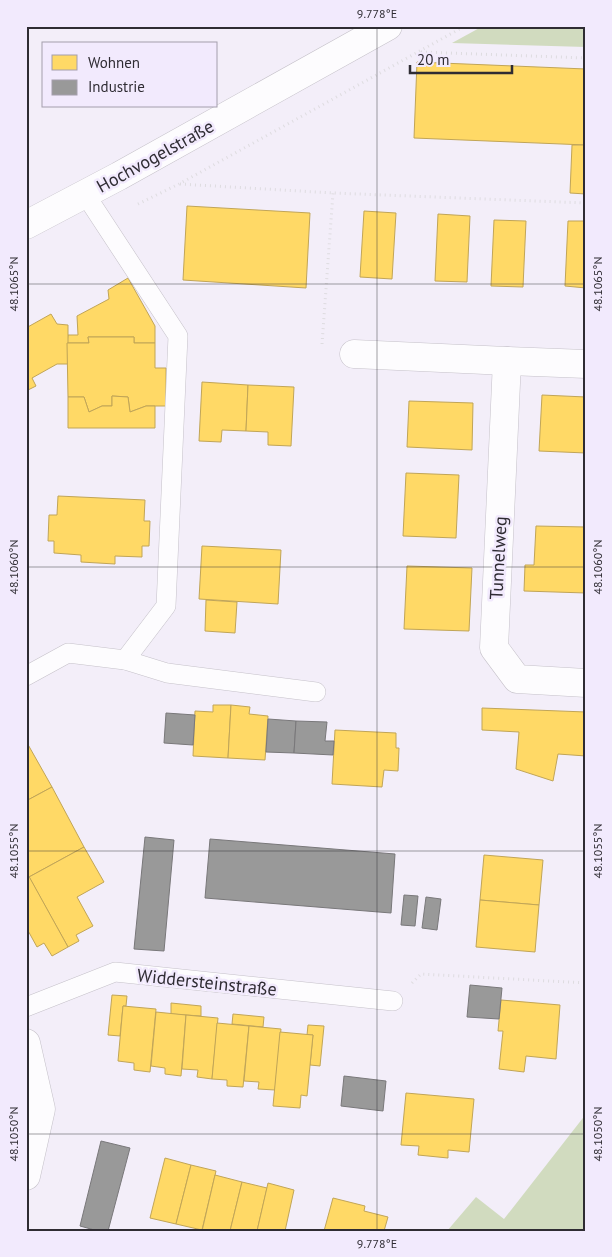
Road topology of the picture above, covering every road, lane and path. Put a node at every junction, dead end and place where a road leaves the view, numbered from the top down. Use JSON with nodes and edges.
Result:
{"nodes":[{"id":1,"x":388,"y":26,"type":"edge"},
{"id":2,"x":465,"y":26,"type":"edge"},
{"id":3,"x":420,"y":52,"type":"junction"},
{"id":4,"x":586,"y":58,"type":"edge"},
{"id":5,"x":179,"y":184,"type":"junction"},
{"id":6,"x":333,"y":193,"type":"junction"},
{"id":7,"x":85,"y":194,"type":"junction"},
{"id":8,"x":586,"y":203,"type":"edge"},
{"id":9,"x":103,"y":221,"type":"junction"},
{"id":10,"x":26,"y":225,"type":"edge"},
{"id":11,"x":354,"y":354,"type":"joint"},
{"id":12,"x":507,"y":361,"type":"junction"},
{"id":13,"x":586,"y":364,"type":"edge"},
{"id":14,"x":125,"y":660,"type":"junction"},
{"id":15,"x":26,"y":676,"type":"edge"},
{"id":16,"x":586,"y":683,"type":"edge"},
{"id":17,"x":316,"y":692,"type":"dead end"},
{"id":18,"x":586,"y":983,"type":"edge"},
{"id":19,"x":393,"y":1001,"type":"joint"},
{"id":20,"x":26,"y":1007,"type":"edge"},
{"id":21,"x":26,"y":1043,"type":"edge"},
{"id":22,"x":26,"y":1176,"type":"edge"}],
"edges":[{"from":1,"to":7,"type":"street","name":"Hochvogelstraße"},
{"from":2,"to":3,"type":"path"},
{"from":3,"to":4,"type":"path"},
{"from":3,"to":5,"type":"path"},
{"from":5,"to":6,"type":"path"},
{"from":5,"to":9,"type":"path"},
{"from":6,"to":8,"type":"path"},
{"from":6,"to":11,"type":"path"},
{"from":7,"to":9,"type":"lane"},
{"from":7,"to":10,"type":"street","name":"Hochvogelstraße"},
{"from":9,"to":14,"type":"lane"},
{"from":11,"to":12,"type":"street"},
{"from":12,"to":13,"type":"street"},
{"from":12,"to":16,"type":"street","name":"Tunnelweg"},
{"from":14,"to":15,"type":"lane"},
{"from":14,"to":17,"type":"lane"},
{"from":18,"to":19,"type":"path"},
{"from":19,"to":20,"type":"lane","name":"Widdersteinstraße"},
{"from":21,"to":22,"type":"street"}]}
